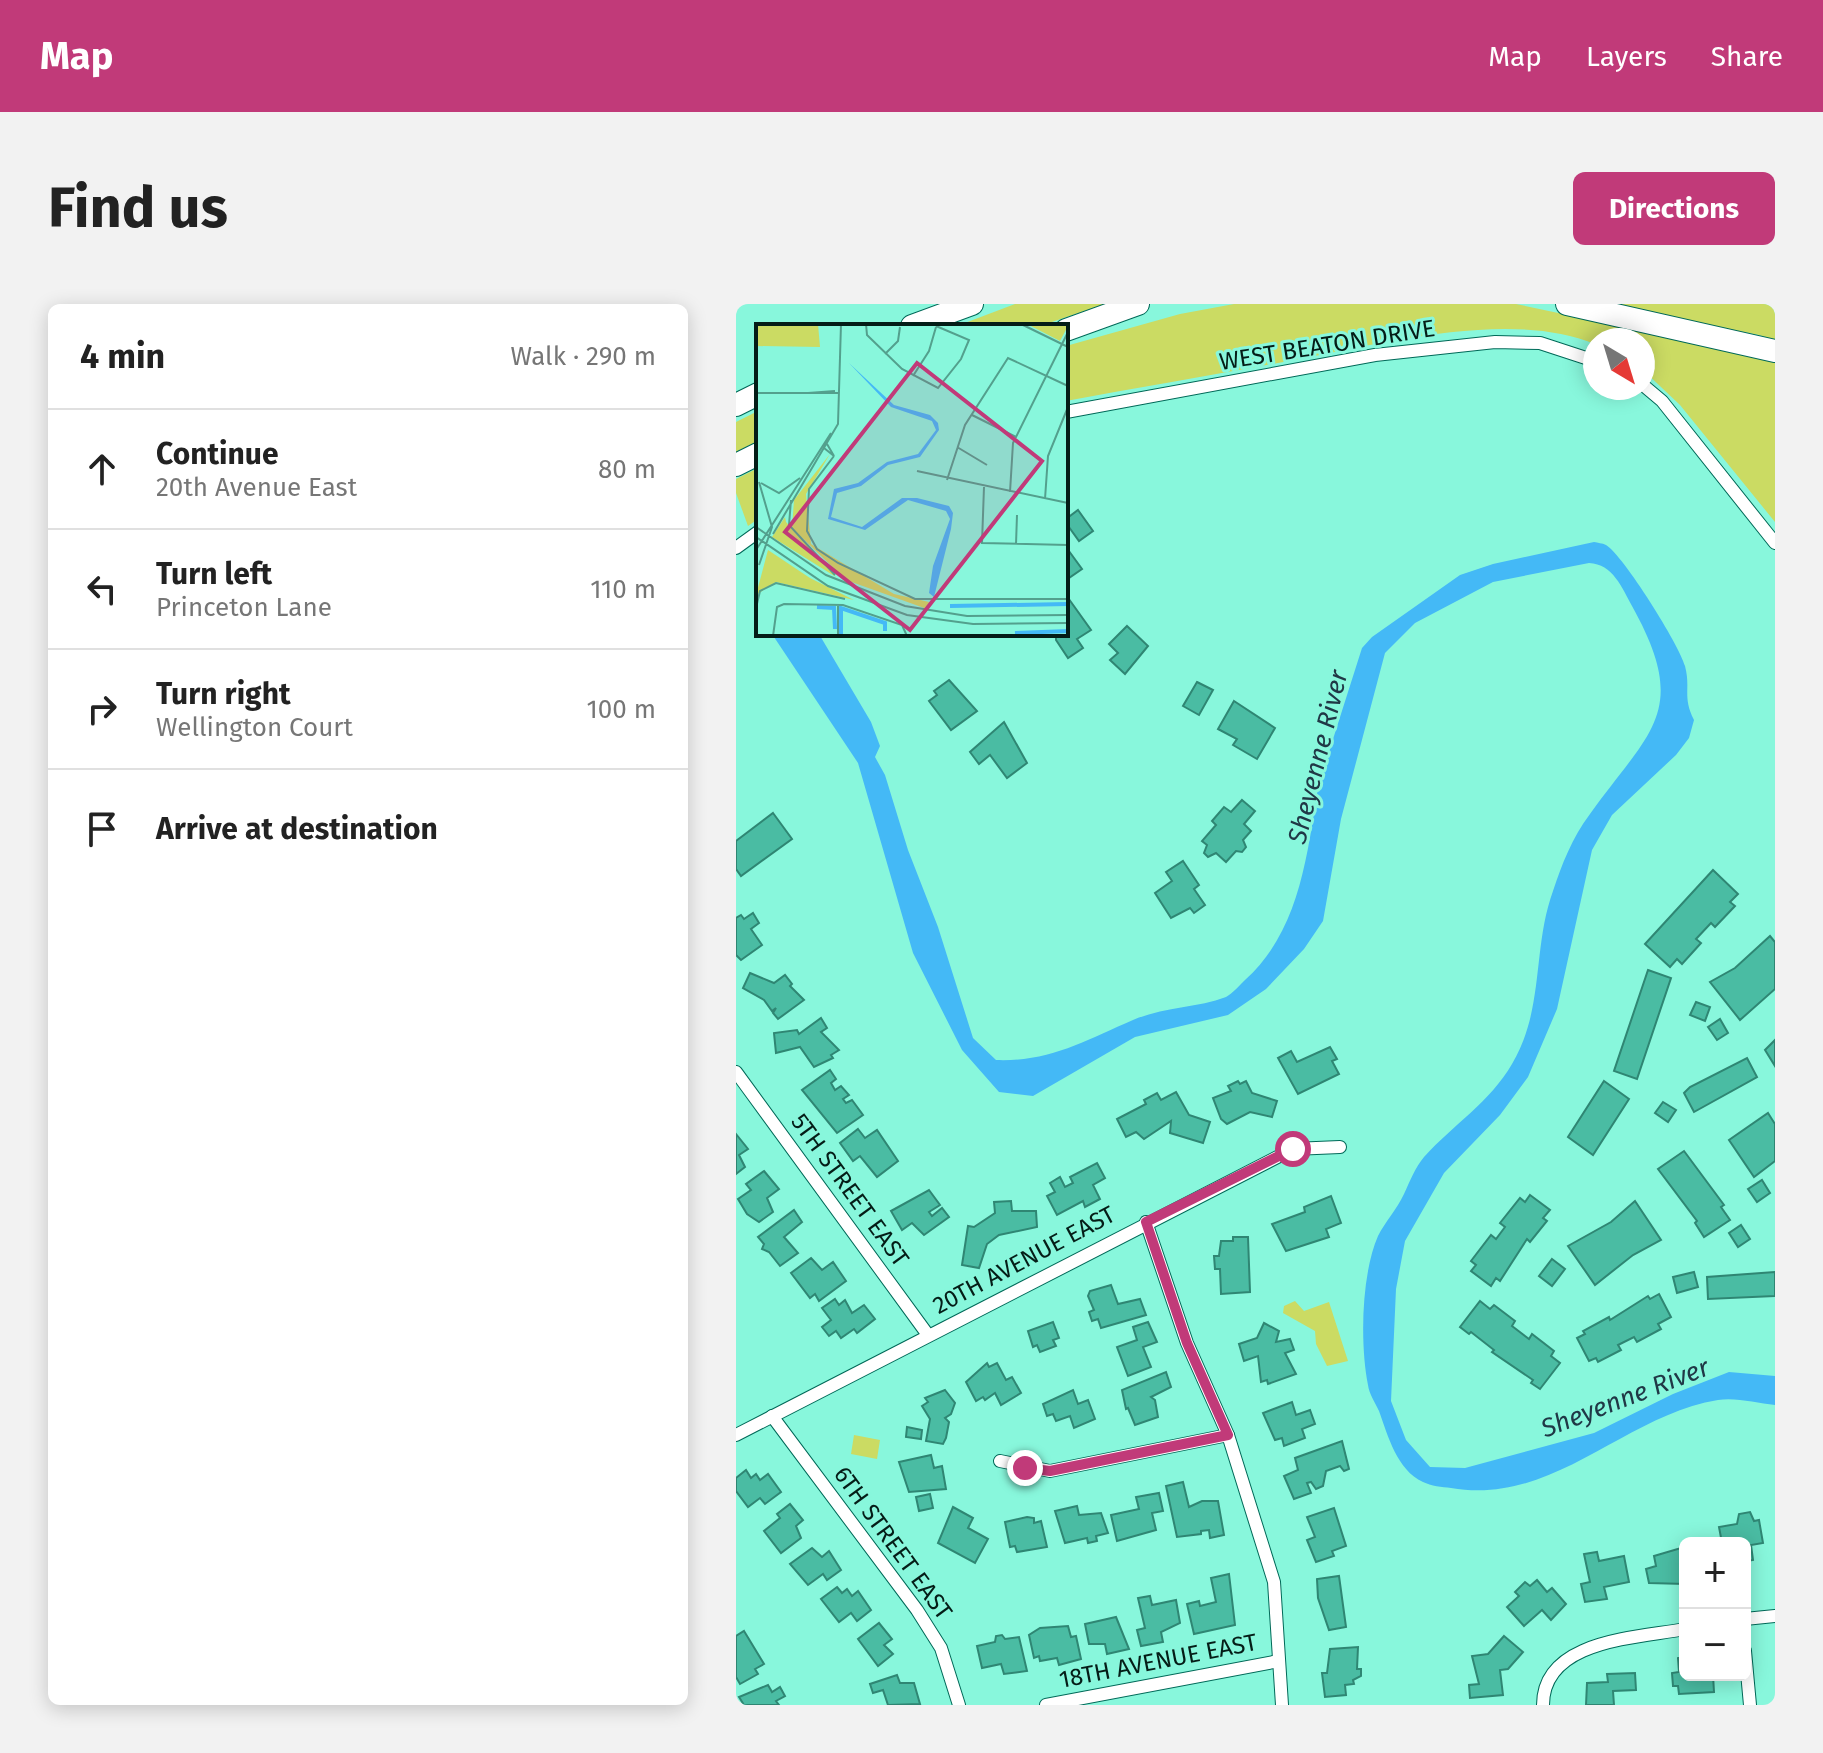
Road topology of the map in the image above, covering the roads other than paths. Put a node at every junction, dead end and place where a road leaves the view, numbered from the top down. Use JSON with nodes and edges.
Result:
{"nodes":[{"id":1,"x":1154,"y":304,"type":"edge"},
{"id":2,"x":1567,"y":304,"type":"edge"},
{"id":3,"x":968,"y":305,"type":"edge"},
{"id":4,"x":1133,"y":305,"type":"edge"},
{"id":5,"x":917,"y":324,"type":"edge"},
{"id":6,"x":1068,"y":329,"type":"edge"},
{"id":7,"x":1775,"y":351,"type":"edge"},
{"id":8,"x":1583,"y":357,"type":"edge"},
{"id":9,"x":756,"y":395,"type":"edge"},
{"id":10,"x":1655,"y":395,"type":"edge"},
{"id":11,"x":736,"y":405,"type":"edge"},
{"id":12,"x":1068,"y":412,"type":"edge"},
{"id":13,"x":756,"y":455,"type":"edge"},
{"id":14,"x":736,"y":465,"type":"edge"},
{"id":15,"x":756,"y":533,"type":"edge"},
{"id":16,"x":1775,"y":543,"type":"edge"},
{"id":17,"x":736,"y":548,"type":"edge"},
{"id":18,"x":736,"y":1072,"type":"edge"},
{"id":19,"x":1340,"y":1147,"type":"dead end"},
{"id":20,"x":1146,"y":1222,"type":"junction"},
{"id":21,"x":928,"y":1335,"type":"junction"},
{"id":22,"x":772,"y":1416,"type":"junction"},
{"id":23,"x":736,"y":1435,"type":"edge"},
{"id":24,"x":1228,"y":1435,"type":"junction"},
{"id":25,"x":1000,"y":1461,"type":"dead end"},
{"id":26,"x":1775,"y":1616,"type":"edge"},
{"id":27,"x":1751,"y":1618,"type":"edge"},
{"id":28,"x":1679,"y":1630,"type":"edge"},
{"id":29,"x":1279,"y":1661,"type":"junction"},
{"id":30,"x":1748,"y":1681,"type":"edge"},
{"id":31,"x":959,"y":1705,"type":"edge"},
{"id":32,"x":1046,"y":1705,"type":"edge"},
{"id":33,"x":1282,"y":1705,"type":"edge"},
{"id":34,"x":1543,"y":1705,"type":"edge"},
{"id":35,"x":1750,"y":1705,"type":"edge"}],
"edges":[{"from":1,"to":4,"type":"highway"},
{"from":2,"to":7,"type":"highway"},
{"from":3,"to":5,"type":"highway"},
{"from":4,"to":6,"type":"highway"},
{"from":8,"to":12,"type":"street","name":"WEST BEATON DRIVE"},
{"from":9,"to":11,"type":"highway"},
{"from":10,"to":16,"type":"street"},
{"from":13,"to":14,"type":"highway"},
{"from":15,"to":17,"type":"street"},
{"from":18,"to":21,"type":"street","name":"5TH STREET EAST"},
{"from":19,"to":20,"type":"street","name":"20TH AVENUE EAST"},
{"from":20,"to":21,"type":"street","name":"20TH AVENUE EAST"},
{"from":20,"to":24,"type":"street"},
{"from":21,"to":22,"type":"street","name":"20TH AVENUE EAST"},
{"from":22,"to":23,"type":"street","name":"20TH AVENUE EAST"},
{"from":22,"to":31,"type":"street","name":"6TH STREET EAST"},
{"from":24,"to":25,"type":"street"},
{"from":24,"to":29,"type":"street"},
{"from":26,"to":27,"type":"street"},
{"from":28,"to":34,"type":"street"},
{"from":29,"to":32,"type":"street","name":"18TH AVENUE EAST"},
{"from":29,"to":33,"type":"street"},
{"from":30,"to":35,"type":"street"}]}
